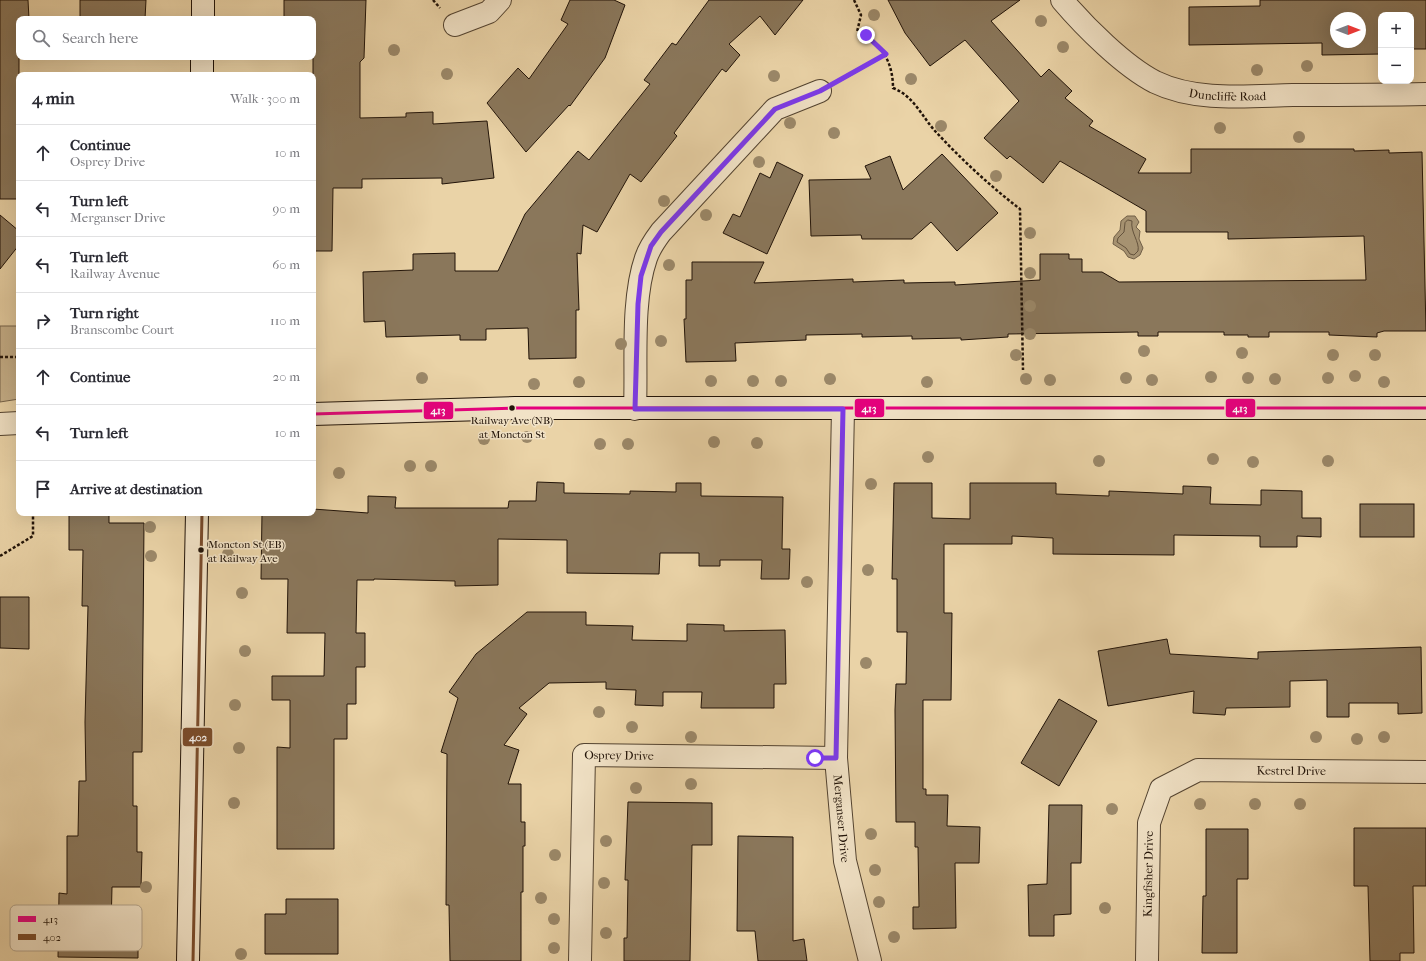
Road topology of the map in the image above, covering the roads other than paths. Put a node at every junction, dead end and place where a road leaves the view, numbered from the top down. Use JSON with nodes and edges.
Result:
{"nodes":[{"id":1,"x":203,"y":0,"type":"edge"},
{"id":2,"x":500,"y":0,"type":"edge"},
{"id":3,"x":1062,"y":0,"type":"edge"},
{"id":4,"x":203,"y":16,"type":"edge"},
{"id":5,"x":454,"y":25,"type":"dead end"},
{"id":6,"x":202,"y":60,"type":"edge"},
{"id":7,"x":202,"y":72,"type":"edge"},
{"id":8,"x":820,"y":91,"type":"road end"},
{"id":9,"x":1426,"y":94,"type":"edge"},
{"id":10,"x":1426,"y":408,"type":"edge"},
{"id":11,"x":635,"y":409,"type":"junction"},
{"id":12,"x":843,"y":409,"type":"junction"},
{"id":13,"x":316,"y":414,"type":"edge"},
{"id":14,"x":16,"y":423,"type":"edge"},
{"id":15,"x":0,"y":424,"type":"edge"},
{"id":16,"x":197,"y":516,"type":"edge"},
{"id":17,"x":836,"y":758,"type":"junction"},
{"id":18,"x":1426,"y":772,"type":"edge"},
{"id":19,"x":1161,"y":789,"type":"joint"},
{"id":20,"x":188,"y":961,"type":"edge"},
{"id":21,"x":580,"y":961,"type":"edge"},
{"id":22,"x":870,"y":961,"type":"edge"},
{"id":23,"x":1147,"y":961,"type":"edge"}],
"edges":[{"from":1,"to":4,"type":"street"},
{"from":2,"to":5,"type":"street"},
{"from":3,"to":9,"type":"street","name":"Duncliffe Road"},
{"from":6,"to":7,"type":"street"},
{"from":8,"to":11,"type":"street"},
{"from":10,"to":12,"type":"street"},
{"from":11,"to":12,"type":"street"},
{"from":11,"to":13,"type":"street"},
{"from":12,"to":17,"type":"street","name":"Merganser Drive"},
{"from":14,"to":15,"type":"street"},
{"from":16,"to":20,"type":"street"},
{"from":17,"to":21,"type":"street","name":"Osprey Drive"},
{"from":17,"to":22,"type":"street","name":"Merganser Drive"},
{"from":18,"to":19,"type":"street","name":"Kestrel Drive"},
{"from":19,"to":23,"type":"street","name":"Kingfisher Drive"}]}
